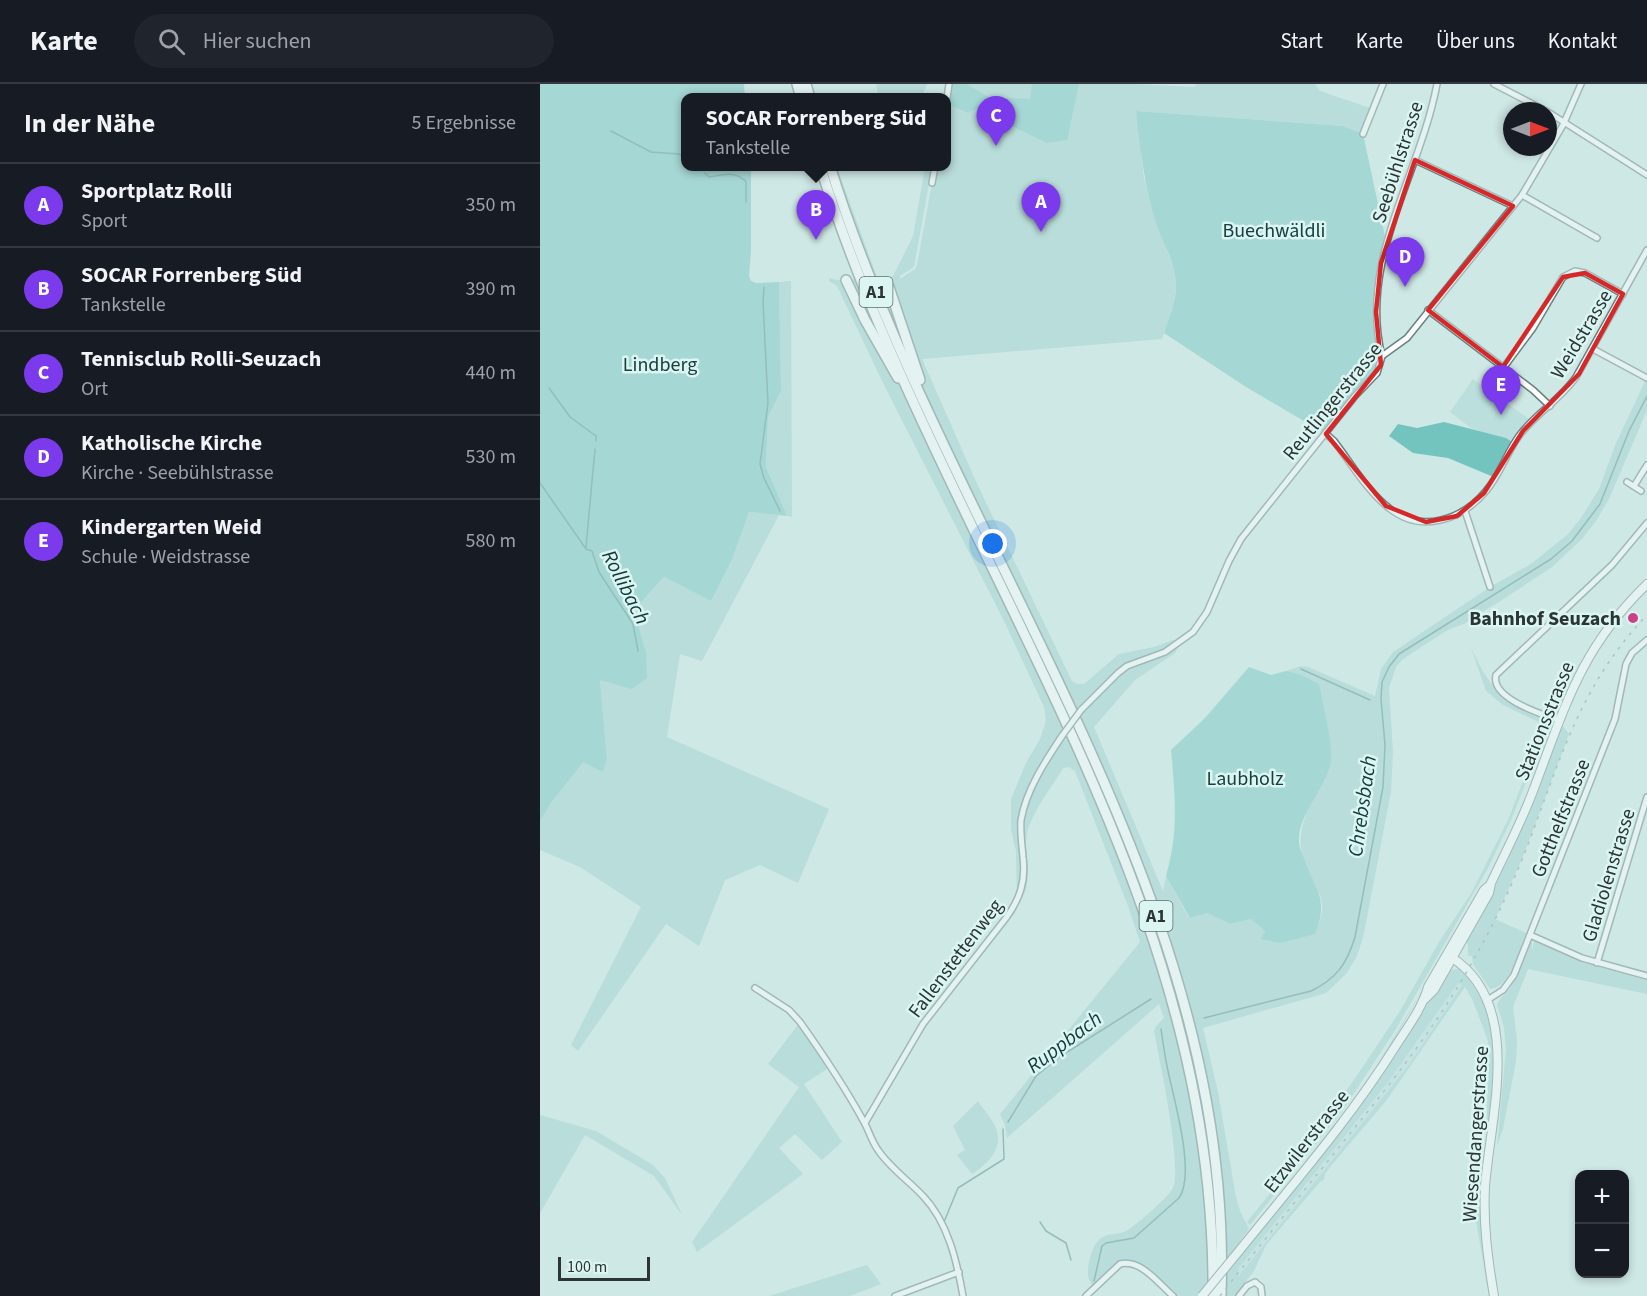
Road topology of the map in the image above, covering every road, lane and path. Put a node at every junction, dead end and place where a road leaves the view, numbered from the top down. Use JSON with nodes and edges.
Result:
{"nodes":[{"id":1,"x":1383,"y":84,"type":"edge"},
{"id":2,"x":1437,"y":84,"type":"edge"},
{"id":3,"x":1494,"y":84,"type":"edge"},
{"id":4,"x":1514,"y":84,"type":"edge"},
{"id":5,"x":1581,"y":84,"type":"edge"},
{"id":6,"x":1510,"y":92,"type":"junction"},
{"id":7,"x":1528,"y":102,"type":"edge"},
{"id":8,"x":1557,"y":118,"type":"edge"},
{"id":9,"x":1564,"y":122,"type":"junction"},
{"id":10,"x":1363,"y":134,"type":"dead end"},
{"id":11,"x":1415,"y":160,"type":"junction"},
{"id":12,"x":822,"y":171,"type":"edge"},
{"id":13,"x":832,"y":171,"type":"edge"},
{"id":14,"x":934,"y":171,"type":"edge"},
{"id":15,"x":1647,"y":175,"type":"edge"},
{"id":16,"x":932,"y":183,"type":"dead end"},
{"id":17,"x":1522,"y":195,"type":"junction"},
{"id":18,"x":1513,"y":206,"type":"junction"},
{"id":19,"x":1597,"y":238,"type":"dead end"},
{"id":20,"x":1647,"y":250,"type":"edge"},
{"id":21,"x":846,"y":280,"type":"dead end"},
{"id":22,"x":889,"y":287,"type":"dead end"},
{"id":23,"x":1623,"y":294,"type":"junction"},
{"id":24,"x":1428,"y":310,"type":"junction"},
{"id":25,"x":1593,"y":349,"type":"junction"},
{"id":26,"x":1382,"y":356,"type":"junction"},
{"id":27,"x":1504,"y":367,"type":"junction"},
{"id":28,"x":1647,"y":378,"type":"edge"},
{"id":29,"x":914,"y":403,"type":"junction"},
{"id":30,"x":1550,"y":406,"type":"junction"},
{"id":31,"x":929,"y":415,"type":"junction"},
{"id":32,"x":1326,"y":434,"type":"junction"},
{"id":33,"x":1647,"y":465,"type":"edge"},
{"id":34,"x":1627,"y":482,"type":"dead end"},
{"id":35,"x":1634,"y":486,"type":"junction"},
{"id":36,"x":1641,"y":491,"type":"dead end"},
{"id":37,"x":1465,"y":511,"type":"junction"},
{"id":38,"x":1647,"y":523,"type":"edge"},
{"id":39,"x":1647,"y":584,"type":"edge"},
{"id":40,"x":1490,"y":587,"type":"dead end"},
{"id":41,"x":1198,"y":626,"type":"joint"},
{"id":42,"x":1647,"y":640,"type":"edge"},
{"id":43,"x":1558,"y":720,"type":"junction"},
{"id":44,"x":1647,"y":797,"type":"edge"},
{"id":45,"x":1491,"y":884,"type":"joint"},
{"id":46,"x":1530,"y":935,"type":"junction"},
{"id":47,"x":1451,"y":956,"type":"junction"},
{"id":48,"x":1597,"y":963,"type":"junction"},
{"id":49,"x":1647,"y":976,"type":"edge"},
{"id":50,"x":755,"y":988,"type":"dead end"},
{"id":51,"x":1486,"y":1001,"type":"junction"},
{"id":52,"x":865,"y":1123,"type":"junction"},
{"id":53,"x":959,"y":1272,"type":"junction"},
{"id":54,"x":895,"y":1296,"type":"edge"},
{"id":55,"x":963,"y":1296,"type":"edge"},
{"id":56,"x":1086,"y":1296,"type":"edge"},
{"id":57,"x":1173,"y":1296,"type":"edge"},
{"id":58,"x":1202,"y":1296,"type":"edge"},
{"id":59,"x":1213,"y":1296,"type":"edge"},
{"id":60,"x":1221,"y":1296,"type":"edge"},
{"id":61,"x":1239,"y":1296,"type":"edge"},
{"id":62,"x":1262,"y":1296,"type":"edge"},
{"id":63,"x":1494,"y":1296,"type":"edge"}],
"edges":[{"from":1,"to":10,"type":"street"},
{"from":2,"to":11,"type":"street","name":"Seebühlstrasse"},
{"from":3,"to":6,"type":"street"},
{"from":4,"to":6,"type":"street"},
{"from":5,"to":9,"type":"street","name":"Reutlingerstrasse"},
{"from":6,"to":7,"type":"street"},
{"from":8,"to":9,"type":"street"},
{"from":9,"to":15,"type":"street"},
{"from":9,"to":17,"type":"street","name":"Reutlingerstrasse"},
{"from":11,"to":18,"type":"street"},
{"from":11,"to":26,"type":"street","name":"Seebühlstrasse"},
{"from":12,"to":29,"type":"highway","number":"A1"},
{"from":13,"to":31,"type":"highway","number":"A1"},
{"from":14,"to":16,"type":"street"},
{"from":17,"to":18,"type":"street","name":"Reutlingerstrasse"},
{"from":17,"to":19,"type":"street"},
{"from":18,"to":24,"type":"street","name":"Reutlingerstrasse"},
{"from":20,"to":23,"type":"street","name":"Weidstrasse"},
{"from":21,"to":29,"type":"highway","number":"A1"},
{"from":22,"to":31,"type":"highway","number":"A1"},
{"from":23,"to":25,"type":"street","name":"Weidstrasse"},
{"from":23,"to":27,"type":"street"},
{"from":24,"to":26,"type":"street","name":"Reutlingerstrasse"},
{"from":24,"to":27,"type":"street"},
{"from":25,"to":28,"type":"street"},
{"from":25,"to":30,"type":"street","name":"Weidstrasse"},
{"from":26,"to":32,"type":"street","name":"Reutlingerstrasse"},
{"from":27,"to":30,"type":"street"},
{"from":29,"to":59,"type":"highway","number":"A1"},
{"from":30,"to":37,"type":"street","name":"Weidstrasse"},
{"from":31,"to":60,"type":"highway","number":"A1"},
{"from":32,"to":37,"type":"street","name":"Weidstrasse"},
{"from":32,"to":41,"type":"street","name":"Reutlingerstrasse"},
{"from":33,"to":35,"type":"street"},
{"from":34,"to":35,"type":"street"},
{"from":35,"to":36,"type":"street"},
{"from":37,"to":40,"type":"street"},
{"from":38,"to":43,"type":"street"},
{"from":39,"to":43,"type":"main road","name":"Stationsstrasse"},
{"from":41,"to":52,"type":"street","name":"Fallenstettenweg","bridge":true},
{"from":42,"to":46,"type":"street","name":"Gotthelfstrasse"},
{"from":43,"to":45,"type":"main road","name":"Stationsstrasse"},
{"from":44,"to":48,"type":"street","name":"Gladiolenstrasse"},
{"from":45,"to":47,"type":"main road","name":"Etzwilerstrasse"},
{"from":46,"to":48,"type":"street"},
{"from":46,"to":51,"type":"street","name":"Gotthelfstrasse"},
{"from":47,"to":51,"type":"main road","name":"Wiesendangerstrasse"},
{"from":47,"to":58,"type":"main road","name":"Etzwilerstrasse","bridge":true},
{"from":48,"to":49,"type":"street"},
{"from":50,"to":52,"type":"street"},
{"from":51,"to":63,"type":"main road","name":"Wiesendangerstrasse"},
{"from":52,"to":53,"type":"street"},
{"from":53,"to":54,"type":"street"},
{"from":53,"to":55,"type":"street"},
{"from":56,"to":57,"type":"street"},
{"from":61,"to":62,"type":"street"}]}
